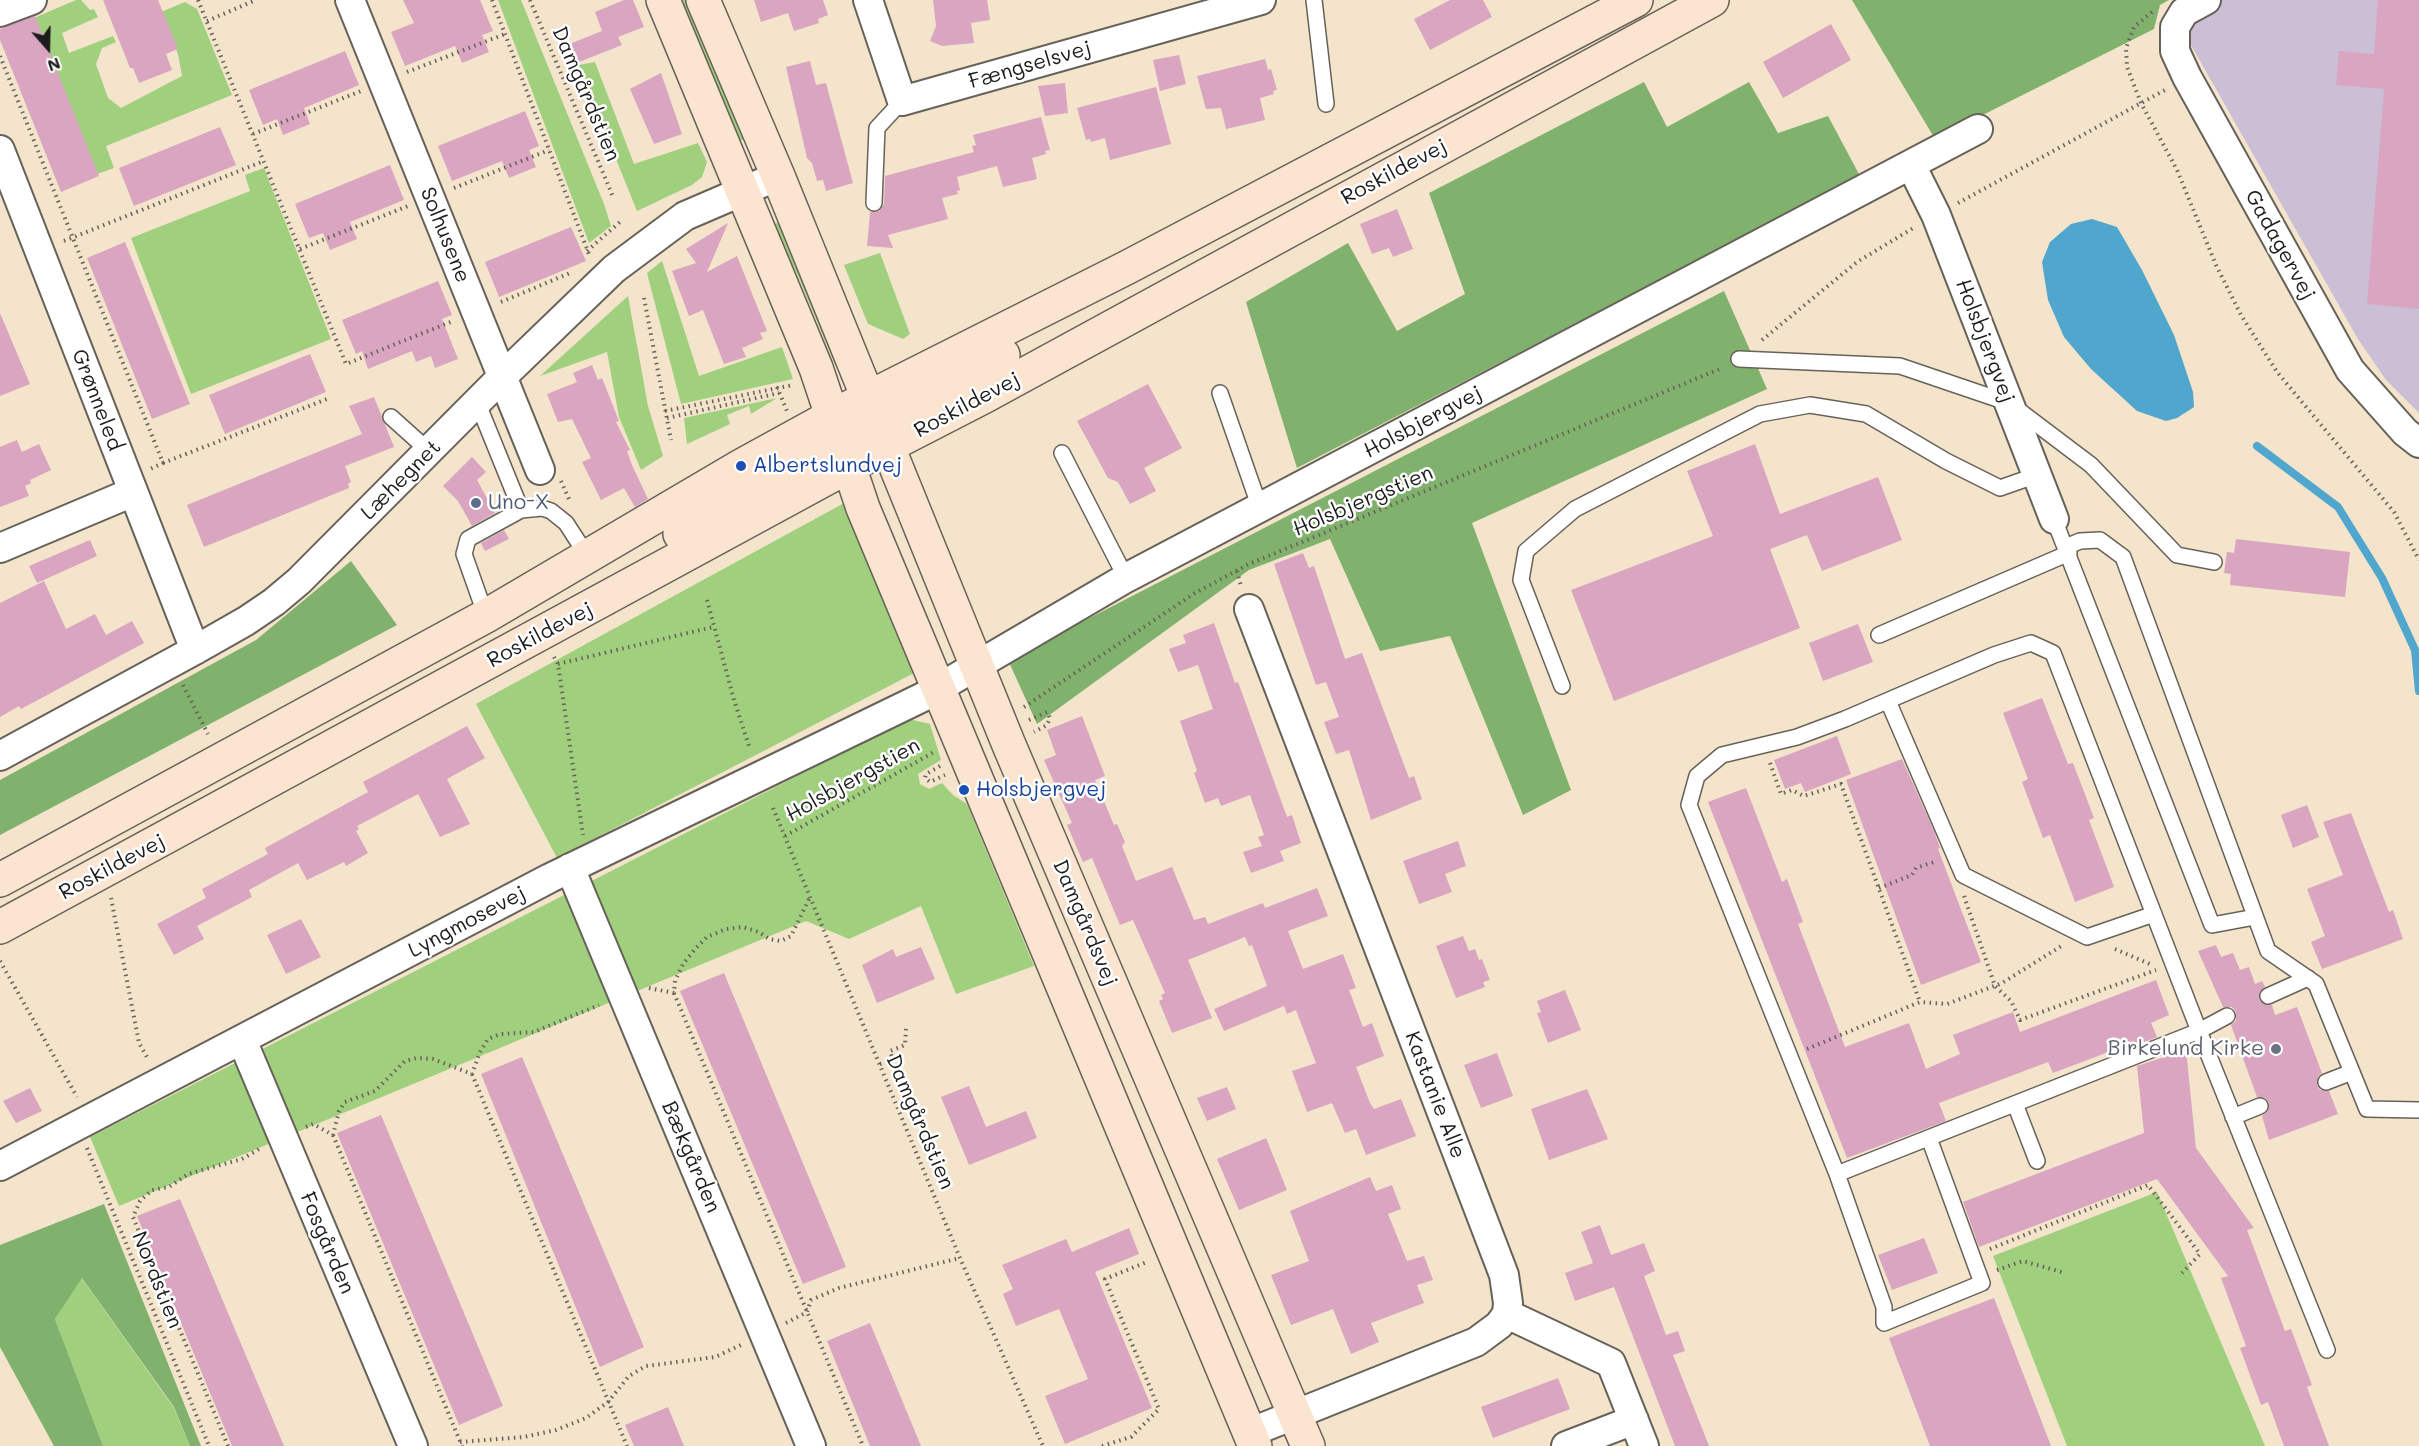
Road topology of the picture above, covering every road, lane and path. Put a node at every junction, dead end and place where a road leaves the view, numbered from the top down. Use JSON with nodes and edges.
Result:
{"nodes":[{"id":1,"x":32,"y":0,"type":"edge"},
{"id":2,"x":198,"y":0,"type":"edge"},
{"id":3,"x":256,"y":0,"type":"edge"},
{"id":4,"x":350,"y":0,"type":"edge"},
{"id":5,"x":492,"y":0,"type":"edge"},
{"id":6,"x":530,"y":0,"type":"edge"},
{"id":7,"x":663,"y":0,"type":"edge"},
{"id":8,"x":703,"y":0,"type":"edge"},
{"id":9,"x":868,"y":0,"type":"edge"},
{"id":10,"x":1261,"y":0,"type":"edge"},
{"id":11,"x":1314,"y":0,"type":"edge"},
{"id":12,"x":1636,"y":0,"type":"edge"},
{"id":13,"x":1712,"y":0,"type":"edge"},
{"id":14,"x":2206,"y":0,"type":"edge"},
{"id":15,"x":0,"y":12,"type":"edge"},
{"id":16,"x":2167,"y":16,"type":"junction"},
{"id":17,"x":207,"y":21,"type":"junction"},
{"id":18,"x":505,"y":34,"type":"junction"},
{"id":19,"x":0,"y":56,"type":"edge"},
{"id":20,"x":383,"y":82,"type":"junction"},
{"id":21,"x":902,"y":101,"type":"junction"},
{"id":22,"x":1326,"y":104,"type":"dead end"},
{"id":23,"x":1978,"y":129,"type":"dead end"},
{"id":24,"x":253,"y":134,"type":"junction"},
{"id":25,"x":0,"y":150,"type":"edge"},
{"id":26,"x":549,"y":150,"type":"junction"},
{"id":27,"x":264,"y":161,"type":"junction"},
{"id":28,"x":1911,"y":165,"type":"junction"},
{"id":29,"x":778,"y":176,"type":"junction"},
{"id":30,"x":740,"y":191,"type":"junction"},
{"id":31,"x":430,"y":197,"type":"junction"},
{"id":32,"x":614,"y":199,"type":"dead end"},
{"id":33,"x":874,"y":203,"type":"dead end"},
{"id":34,"x":621,"y":221,"type":"dead end"},
{"id":35,"x":74,"y":237,"type":"junction"},
{"id":36,"x":300,"y":249,"type":"junction"},
{"id":37,"x":587,"y":251,"type":"junction"},
{"id":38,"x":592,"y":264,"type":"dead end"},
{"id":39,"x":1126,"y":268,"type":"junction"},
{"id":40,"x":572,"y":272,"type":"dead end"},
{"id":41,"x":644,"y":298,"type":"dead end"},
{"id":42,"x":504,"y":309,"type":"dead end"},
{"id":43,"x":476,"y":312,"type":"junction"},
{"id":44,"x":1739,"y":359,"type":"joint"},
{"id":45,"x":502,"y":377,"type":"junction"},
{"id":46,"x":777,"y":387,"type":"dead end"},
{"id":47,"x":779,"y":393,"type":"dead end"},
{"id":48,"x":1220,"y":393,"type":"dead end"},
{"id":49,"x":869,"y":398,"type":"junction"},
{"id":50,"x":327,"y":399,"type":"dead end"},
{"id":51,"x":2009,"y":403,"type":"junction"},
{"id":52,"x":478,"y":404,"type":"junction"},
{"id":53,"x":665,"y":411,"type":"junction"},
{"id":54,"x":392,"y":417,"type":"dead end"},
{"id":55,"x":667,"y":418,"type":"junction"},
{"id":56,"x":835,"y":425,"type":"junction"},
{"id":57,"x":884,"y":437,"type":"junction"},
{"id":58,"x":671,"y":440,"type":"dead end"},
{"id":59,"x":2419,"y":442,"type":"edge"},
{"id":60,"x":430,"y":452,"type":"junction"},
{"id":61,"x":1062,"y":453,"type":"dead end"},
{"id":62,"x":163,"y":463,"type":"junction"},
{"id":63,"x":849,"y":466,"type":"junction"},
{"id":64,"x":540,"y":470,"type":"joint"},
{"id":65,"x":2037,"y":475,"type":"junction"},
{"id":66,"x":130,"y":485,"type":"junction"},
{"id":67,"x":1260,"y":508,"type":"junction"},
{"id":68,"x":521,"y":510,"type":"junction"},
{"id":69,"x":2054,"y":519,"type":"joint"},
{"id":70,"x":566,"y":523,"type":"junction"},
{"id":71,"x":0,"y":548,"type":"edge"},
{"id":72,"x":2067,"y":550,"type":"junction"},
{"id":73,"x":588,"y":557,"type":"junction"},
{"id":74,"x":2419,"y":560,"type":"edge"},
{"id":75,"x":2214,"y":562,"type":"dead end"},
{"id":76,"x":1126,"y":578,"type":"junction"},
{"id":77,"x":707,"y":600,"type":"dead end"},
{"id":78,"x":591,"y":608,"type":"junction"},
{"id":79,"x":1249,"y":609,"type":"dead end"},
{"id":80,"x":486,"y":616,"type":"junction"},
{"id":81,"x":713,"y":627,"type":"junction"},
{"id":82,"x":542,"y":634,"type":"junction"},
{"id":83,"x":1879,"y":635,"type":"dead end"},
{"id":84,"x":183,"y":657,"type":"junction"},
{"id":85,"x":558,"y":664,"type":"junction"},
{"id":86,"x":978,"y":666,"type":"junction"},
{"id":87,"x":1562,"y":686,"type":"dead end"},
{"id":88,"x":939,"y":687,"type":"junction"},
{"id":89,"x":1888,"y":700,"type":"junction"},
{"id":90,"x":1018,"y":710,"type":"dead end"},
{"id":91,"x":1027,"y":721,"type":"dead end"},
{"id":92,"x":1047,"y":725,"type":"dead end"},
{"id":93,"x":210,"y":738,"type":"dead end"},
{"id":94,"x":1763,"y":745,"type":"junction"},
{"id":95,"x":750,"y":749,"type":"dead end"},
{"id":96,"x":937,"y":750,"type":"dead end"},
{"id":97,"x":0,"y":756,"type":"edge"},
{"id":98,"x":943,"y":765,"type":"dead end"},
{"id":99,"x":943,"y":776,"type":"dead end"},
{"id":100,"x":774,"y":808,"type":"dead end"},
{"id":101,"x":785,"y":836,"type":"junction"},
{"id":102,"x":1954,"y":854,"type":"junction"},
{"id":103,"x":578,"y":864,"type":"junction"},
{"id":104,"x":98,"y":874,"type":"junction"},
{"id":105,"x":1963,"y":875,"type":"junction"},
{"id":106,"x":0,"y":880,"type":"edge"},
{"id":107,"x":1879,"y":888,"type":"junction"},
{"id":108,"x":810,"y":897,"type":"junction"},
{"id":109,"x":2154,"y":914,"type":"junction"},
{"id":110,"x":2255,"y":917,"type":"junction"},
{"id":111,"x":0,"y":927,"type":"edge"},
{"id":112,"x":2084,"y":935,"type":"junction"},
{"id":113,"x":0,"y":961,"type":"edge"},
{"id":114,"x":2308,"y":978,"type":"junction"},
{"id":115,"x":1995,"y":986,"type":"junction"},
{"id":116,"x":674,"y":993,"type":"junction"},
{"id":117,"x":623,"y":995,"type":"junction"},
{"id":118,"x":2268,"y":996,"type":"dead end"},
{"id":119,"x":1920,"y":1002,"type":"junction"},
{"id":120,"x":2227,"y":1016,"type":"dead end"},
{"id":121,"x":906,"y":1028,"type":"dead end"},
{"id":122,"x":2199,"y":1031,"type":"junction"},
{"id":123,"x":242,"y":1040,"type":"junction"},
{"id":124,"x":1790,"y":1056,"type":"junction"},
{"id":125,"x":880,"y":1064,"type":"junction"},
{"id":126,"x":2352,"y":1072,"type":"junction"},
{"id":127,"x":472,"y":1074,"type":"junction"},
{"id":128,"x":175,"y":1075,"type":"junction"},
{"id":129,"x":2326,"y":1082,"type":"dead end"},
{"id":130,"x":2015,"y":1104,"type":"junction"},
{"id":131,"x":2260,"y":1106,"type":"dead end"},
{"id":132,"x":2419,"y":1110,"type":"edge"},
{"id":133,"x":2233,"y":1117,"type":"junction"},
{"id":134,"x":84,"y":1122,"type":"junction"},
{"id":135,"x":281,"y":1133,"type":"junction"},
{"id":136,"x":333,"y":1135,"type":"junction"},
{"id":137,"x":1929,"y":1138,"type":"junction"},
{"id":138,"x":2037,"y":1161,"type":"dead end"},
{"id":139,"x":0,"y":1166,"type":"edge"},
{"id":140,"x":1837,"y":1174,"type":"junction"},
{"id":141,"x":1173,"y":1251,"type":"junction"},
{"id":142,"x":1972,"y":1256,"type":"junction"},
{"id":143,"x":960,"y":1258,"type":"junction"},
{"id":144,"x":2065,"y":1273,"type":"dead end"},
{"id":145,"x":2182,"y":1273,"type":"dead end"},
{"id":146,"x":1979,"y":1276,"type":"junction"},
{"id":147,"x":807,"y":1312,"type":"junction"},
{"id":148,"x":1507,"y":1314,"type":"junction"},
{"id":149,"x":765,"y":1333,"type":"junction"},
{"id":150,"x":2327,"y":1350,"type":"dead end"},
{"id":151,"x":608,"y":1402,"type":"junction"},
{"id":152,"x":1295,"y":1416,"type":"junction"},
{"id":153,"x":1634,"y":1420,"type":"junction"},
{"id":154,"x":1252,"y":1439,"type":"edge"},
{"id":155,"x":461,"y":1444,"type":"edge"},
{"id":156,"x":209,"y":1446,"type":"edge"},
{"id":157,"x":228,"y":1446,"type":"edge"},
{"id":158,"x":414,"y":1446,"type":"edge"},
{"id":159,"x":627,"y":1446,"type":"edge"},
{"id":160,"x":811,"y":1446,"type":"edge"},
{"id":161,"x":863,"y":1446,"type":"edge"},
{"id":162,"x":1042,"y":1446,"type":"edge"},
{"id":163,"x":1102,"y":1446,"type":"edge"},
{"id":164,"x":1308,"y":1446,"type":"edge"},
{"id":165,"x":1566,"y":1446,"type":"edge"},
{"id":166,"x":1644,"y":1446,"type":"edge"}],
"edges":[{"from":1,"to":15,"type":"street"},
{"from":2,"to":17,"type":"path"},
{"from":3,"to":17,"type":"path"},
{"from":4,"to":20,"type":"street","name":"Solhusene"},
{"from":5,"to":18,"type":"path"},
{"from":6,"to":32,"type":"path","name":"Damgårdstien"},
{"from":7,"to":30,"type":"main road"},
{"from":8,"to":29,"type":"main road"},
{"from":9,"to":21,"type":"street"},
{"from":10,"to":21,"type":"street","name":"Fængselsvej"},
{"from":11,"to":22,"type":"lane"},
{"from":12,"to":39,"type":"main road","name":"Roskildevej"},
{"from":13,"to":57,"type":"main road","name":"Roskildevej"},
{"from":14,"to":16,"type":"street"},
{"from":16,"to":59,"type":"street","name":"Gadagervej"},
{"from":16,"to":74,"type":"path"},
{"from":17,"to":24,"type":"path"},
{"from":18,"to":20,"type":"path"},
{"from":18,"to":26,"type":"path"},
{"from":19,"to":35,"type":"path"},
{"from":20,"to":24,"type":"path"},
{"from":20,"to":31,"type":"street","name":"Solhusene"},
{"from":21,"to":33,"type":"lane"},
{"from":23,"to":28,"type":"street","name":"Holsbjergvej"},
{"from":24,"to":27,"type":"path"},
{"from":25,"to":66,"type":"street","name":"Grønneled"},
{"from":26,"to":31,"type":"path"},
{"from":26,"to":37,"type":"path"},
{"from":27,"to":35,"type":"path"},
{"from":27,"to":36,"type":"path"},
{"from":28,"to":51,"type":"street","name":"Holsbjergvej"},
{"from":28,"to":67,"type":"street","name":"Holsbjergvej"},
{"from":29,"to":30,"type":"street","name":"Læhegnet"},
{"from":29,"to":49,"type":"main road"},
{"from":30,"to":45,"type":"street","name":"Læhegnet"},
{"from":30,"to":56,"type":"main road"},
{"from":31,"to":36,"type":"path"},
{"from":31,"to":43,"type":"street","name":"Solhusene"},
{"from":34,"to":37,"type":"path"},
{"from":35,"to":62,"type":"path"},
{"from":36,"to":43,"type":"path"},
{"from":37,"to":38,"type":"path"},
{"from":39,"to":49,"type":"main road","name":"Roskildevej"},
{"from":39,"to":57,"type":"main road"},
{"from":40,"to":42,"type":"path"},
{"from":41,"to":53,"type":"path"},
{"from":43,"to":45,"type":"street","name":"Solhusene"},
{"from":44,"to":51,"type":"lane"},
{"from":44,"to":90,"type":"path","name":"Holsbjergstien"},
{"from":45,"to":52,"type":"street","name":"Læhegnet"},
{"from":45,"to":64,"type":"street","name":"Solhusene"},
{"from":46,"to":53,"type":"path"},
{"from":47,"to":55,"type":"path"},
{"from":48,"to":67,"type":"lane"},
{"from":49,"to":56,"type":"main road","name":"Roskildevej"},
{"from":49,"to":57,"type":"main road","name":"Damgårdsvej"},
{"from":50,"to":62,"type":"path"},
{"from":51,"to":65,"type":"street","name":"Holsbjergvej"},
{"from":51,"to":75,"type":"lane"},
{"from":52,"to":60,"type":"street","name":"Læhegnet"},
{"from":52,"to":68,"type":"lane"},
{"from":53,"to":55,"type":"path"},
{"from":54,"to":60,"type":"lane"},
{"from":55,"to":58,"type":"path"},
{"from":56,"to":63,"type":"main road"},
{"from":56,"to":73,"type":"main road","name":"Roskildevej"},
{"from":56,"to":78,"type":"main road"},
{"from":57,"to":63,"type":"main road","name":"Roskildevej"},
{"from":57,"to":86,"type":"main road","name":"Damgårdsvej"},
{"from":60,"to":84,"type":"street","name":"Læhegnet"},
{"from":61,"to":76,"type":"lane"},
{"from":62,"to":66,"type":"path"},
{"from":63,"to":78,"type":"main road","name":"Roskildevej"},
{"from":63,"to":88,"type":"main road"},
{"from":64,"to":70,"type":"path"},
{"from":65,"to":69,"type":"street","name":"Holsbjergvej"},
{"from":65,"to":87,"type":"lane"},
{"from":66,"to":71,"type":"street"},
{"from":66,"to":84,"type":"street","name":"Grønneled"},
{"from":67,"to":76,"type":"street","name":"Holsbjergvej"},
{"from":68,"to":70,"type":"lane"},
{"from":68,"to":80,"type":"lane"},
{"from":69,"to":72,"type":"lane"},
{"from":70,"to":73,"type":"lane"},
{"from":72,"to":83,"type":"lane"},
{"from":72,"to":110,"type":"lane"},
{"from":72,"to":110,"type":"lane"},
{"from":73,"to":80,"type":"main road","name":"Roskildevej"},
{"from":76,"to":86,"type":"street","name":"Holsbjergvej"},
{"from":77,"to":81,"type":"path"},
{"from":78,"to":82,"type":"main road","name":"Roskildevej"},
{"from":79,"to":148,"type":"street","name":"Kastanie Alle"},
{"from":80,"to":106,"type":"main road","name":"Roskildevej"},
{"from":81,"to":85,"type":"path"},
{"from":81,"to":95,"type":"path"},
{"from":82,"to":85,"type":"path"},
{"from":82,"to":104,"type":"main road","name":"Roskildevej"},
{"from":84,"to":93,"type":"path"},
{"from":84,"to":97,"type":"street","name":"Læhegnet"},
{"from":85,"to":103,"type":"path"},
{"from":86,"to":88,"type":"street","name":"Holsbjergvej"},
{"from":86,"to":152,"type":"main road","name":"Damgårdsvej"},
{"from":88,"to":103,"type":"street","name":"Lyngmosevej"},
{"from":88,"to":141,"type":"main road"},
{"from":89,"to":94,"type":"lane"},
{"from":89,"to":102,"type":"lane"},
{"from":89,"to":109,"type":"lane"},
{"from":91,"to":92,"type":"path"},
{"from":94,"to":107,"type":"path"},
{"from":94,"to":124,"type":"lane"},
{"from":96,"to":101,"type":"path","name":"Holsbjergstien"},
{"from":98,"to":99,"type":"path"},
{"from":100,"to":101,"type":"path","name":"Damgårdstien"},
{"from":101,"to":108,"type":"path","name":"Damgårdstien"},
{"from":102,"to":105,"type":"lane"},
{"from":102,"to":107,"type":"path"},
{"from":103,"to":117,"type":"street","name":"Bækgården"},
{"from":103,"to":123,"type":"street","name":"Lyngmosevej"},
{"from":104,"to":111,"type":"main road","name":"Roskildevej"},
{"from":104,"to":128,"type":"path"},
{"from":105,"to":112,"type":"lane"},
{"from":105,"to":115,"type":"path"},
{"from":107,"to":119,"type":"path"},
{"from":108,"to":116,"type":"path"},
{"from":108,"to":125,"type":"path","name":"Damgårdstien"},
{"from":109,"to":112,"type":"lane"},
{"from":109,"to":122,"type":"lane"},
{"from":110,"to":114,"type":"lane"},
{"from":112,"to":115,"type":"path"},
{"from":112,"to":115,"type":"path"},
{"from":113,"to":134,"type":"path","name":"Nordstien"},
{"from":114,"to":118,"type":"lane"},
{"from":114,"to":126,"type":"lane"},
{"from":115,"to":119,"type":"path"},
{"from":116,"to":117,"type":"path"},
{"from":116,"to":147,"type":"path"},
{"from":117,"to":127,"type":"path"},
{"from":117,"to":149,"type":"street","name":"Bækgården"},
{"from":119,"to":124,"type":"path"},
{"from":120,"to":122,"type":"lane"},
{"from":121,"to":125,"type":"path"},
{"from":122,"to":130,"type":"lane"},
{"from":122,"to":133,"type":"lane"},
{"from":123,"to":128,"type":"street","name":"Lyngmosevej"},
{"from":123,"to":135,"type":"street","name":"Fosgården"},
{"from":124,"to":140,"type":"lane"},
{"from":125,"to":143,"type":"path","name":"Damgårdstien"},
{"from":126,"to":129,"type":"lane"},
{"from":126,"to":132,"type":"lane"},
{"from":127,"to":136,"type":"path"},
{"from":127,"to":151,"type":"path"},
{"from":128,"to":134,"type":"street","name":"Lyngmosevej"},
{"from":130,"to":137,"type":"lane"},
{"from":130,"to":138,"type":"lane"},
{"from":131,"to":133,"type":"lane"},
{"from":133,"to":150,"type":"lane"},
{"from":134,"to":139,"type":"street","name":"Lyngmosevej"},
{"from":134,"to":156,"type":"path","name":"Nordstien"},
{"from":135,"to":136,"type":"path"},
{"from":135,"to":157,"type":"path"},
{"from":135,"to":158,"type":"street","name":"Fosgården"},
{"from":136,"to":155,"type":"path"},
{"from":137,"to":140,"type":"lane"},
{"from":137,"to":142,"type":"lane"},
{"from":140,"to":146,"type":"lane"},
{"from":141,"to":154,"type":"main road"},
{"from":141,"to":163,"type":"path"},
{"from":142,"to":145,"type":"path"},
{"from":142,"to":146,"type":"lane"},
{"from":143,"to":147,"type":"path"},
{"from":143,"to":162,"type":"path","name":"Damgårdstien"},
{"from":144,"to":146,"type":"path"},
{"from":147,"to":149,"type":"path"},
{"from":147,"to":161,"type":"path"},
{"from":148,"to":152,"type":"street"},
{"from":148,"to":153,"type":"street"},
{"from":149,"to":151,"type":"path"},
{"from":149,"to":160,"type":"street","name":"Bækgården"},
{"from":151,"to":155,"type":"path"},
{"from":151,"to":159,"type":"path"},
{"from":152,"to":154,"type":"street"},
{"from":152,"to":164,"type":"main road","name":"Damgårdsvej"},
{"from":153,"to":165,"type":"street"},
{"from":153,"to":166,"type":"street"}]}
